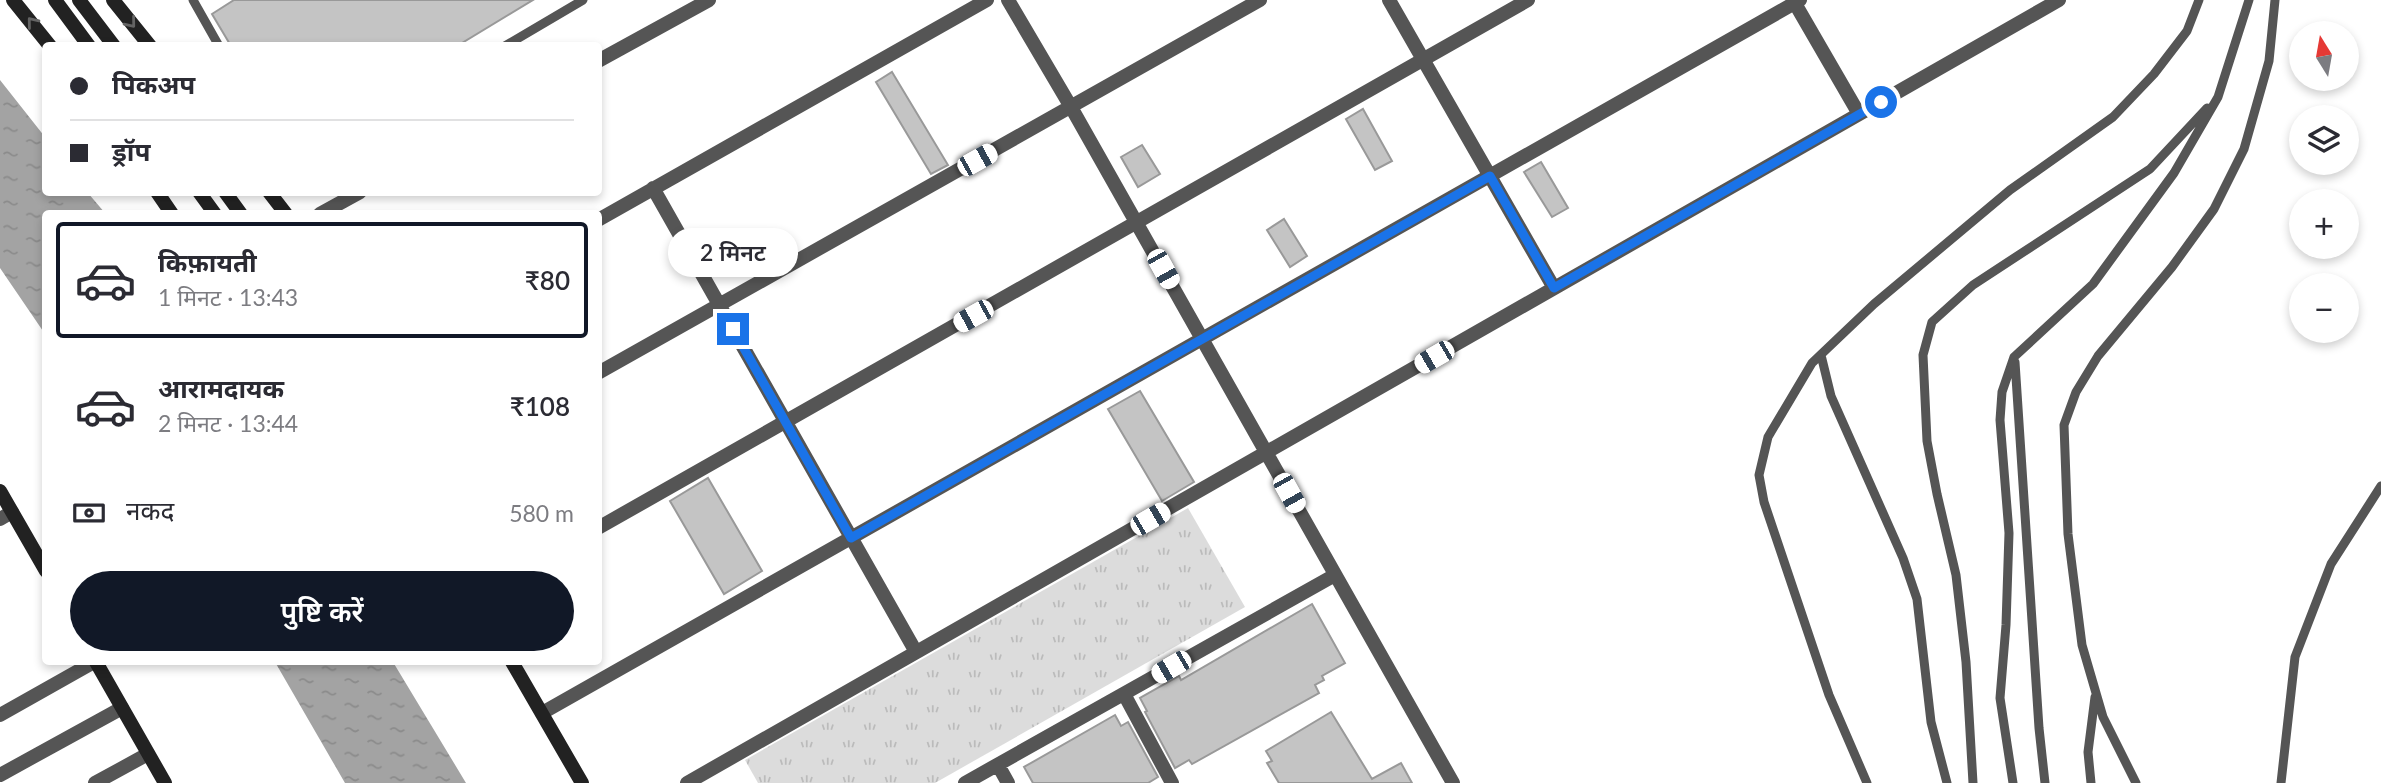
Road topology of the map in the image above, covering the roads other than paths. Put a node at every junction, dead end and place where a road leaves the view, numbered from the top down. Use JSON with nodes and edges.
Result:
{"nodes":[{"id":1,"x":13,"y":0,"type":"edge"},
{"id":2,"x":55,"y":0,"type":"edge"},
{"id":3,"x":79,"y":0,"type":"edge"},
{"id":4,"x":113,"y":0,"type":"edge"},
{"id":5,"x":192,"y":0,"type":"edge"},
{"id":6,"x":583,"y":0,"type":"edge"},
{"id":7,"x":709,"y":0,"type":"edge"},
{"id":8,"x":987,"y":0,"type":"edge"},
{"id":9,"x":1008,"y":0,"type":"edge"},
{"id":10,"x":1259,"y":0,"type":"edge"},
{"id":11,"x":1389,"y":0,"type":"edge"},
{"id":12,"x":1528,"y":0,"type":"edge"},
{"id":13,"x":2059,"y":0,"type":"edge"},
{"id":14,"x":2199,"y":0,"type":"edge"},
{"id":15,"x":2249,"y":0,"type":"edge"},
{"id":16,"x":2275,"y":0,"type":"edge"},
{"id":17,"x":1796,"y":1,"type":"edge"},
{"id":18,"x":47,"y":42,"type":"edge"},
{"id":19,"x":86,"y":42,"type":"edge"},
{"id":20,"x":111,"y":42,"type":"edge"},
{"id":21,"x":147,"y":42,"type":"edge"},
{"id":22,"x":217,"y":42,"type":"edge"},
{"id":23,"x":512,"y":42,"type":"edge"},
{"id":24,"x":602,"y":59,"type":"edge"},
{"id":25,"x":1423,"y":60,"type":"junction"},
{"id":26,"x":2218,"y":97,"type":"junction"},
{"id":27,"x":1071,"y":107,"type":"junction"},
{"id":28,"x":1859,"y":114,"type":"junction"},
{"id":29,"x":1490,"y":176,"type":"junction"},
{"id":30,"x":653,"y":188,"type":"junction"},
{"id":31,"x":272,"y":196,"type":"edge"},
{"id":32,"x":353,"y":196,"type":"edge"},
{"id":33,"x":283,"y":210,"type":"edge"},
{"id":34,"x":327,"y":210,"type":"edge"},
{"id":35,"x":602,"y":218,"type":"edge"},
{"id":36,"x":1136,"y":223,"type":"junction"},
{"id":37,"x":1554,"y":288,"type":"junction"},
{"id":38,"x":719,"y":306,"type":"junction"},
{"id":39,"x":1202,"y":339,"type":"junction"},
{"id":40,"x":1821,"y":355,"type":"junction"},
{"id":41,"x":2014,"y":357,"type":"junction"},
{"id":42,"x":602,"y":371,"type":"edge"},
{"id":43,"x":785,"y":422,"type":"junction"},
{"id":44,"x":1266,"y":452,"type":"junction"},
{"id":45,"x":2381,"y":486,"type":"edge"},
{"id":46,"x":0,"y":491,"type":"edge"},
{"id":47,"x":6,"y":516,"type":"edge"},
{"id":48,"x":602,"y":526,"type":"edge"},
{"id":49,"x":851,"y":538,"type":"junction"},
{"id":50,"x":42,"y":566,"type":"edge"},
{"id":51,"x":1335,"y":575,"type":"junction"},
{"id":52,"x":916,"y":652,"type":"junction"},
{"id":53,"x":90,"y":665,"type":"edge"},
{"id":54,"x":97,"y":665,"type":"edge"},
{"id":55,"x":514,"y":665,"type":"edge"},
{"id":56,"x":2095,"y":692,"type":"junction"},
{"id":57,"x":1124,"y":694,"type":"junction"},
{"id":58,"x":122,"y":708,"type":"junction"},
{"id":59,"x":542,"y":713,"type":"junction"},
{"id":60,"x":0,"y":715,"type":"edge"},
{"id":61,"x":148,"y":754,"type":"junction"},
{"id":62,"x":998,"y":765,"type":"junction"},
{"id":63,"x":0,"y":775,"type":"edge"},
{"id":64,"x":95,"y":783,"type":"edge"},
{"id":65,"x":165,"y":783,"type":"edge"},
{"id":66,"x":582,"y":783,"type":"edge"},
{"id":67,"x":687,"y":783,"type":"edge"},
{"id":68,"x":965,"y":783,"type":"edge"},
{"id":69,"x":1008,"y":783,"type":"edge"},
{"id":70,"x":1172,"y":783,"type":"edge"},
{"id":71,"x":1453,"y":783,"type":"edge"},
{"id":72,"x":1867,"y":783,"type":"edge"},
{"id":73,"x":1947,"y":783,"type":"edge"},
{"id":74,"x":1973,"y":783,"type":"edge"},
{"id":75,"x":2012,"y":783,"type":"edge"},
{"id":76,"x":2045,"y":783,"type":"edge"},
{"id":77,"x":2091,"y":783,"type":"edge"},
{"id":78,"x":2136,"y":783,"type":"edge"},
{"id":79,"x":2281,"y":783,"type":"edge"}],
"edges":[{"from":18,"to":1,"type":"street","one_way":true},
{"from":2,"to":19,"type":"street"},
{"from":3,"to":20,"type":"street"},
{"from":4,"to":21,"type":"street","one_way":true},
{"from":5,"to":22,"type":"lane"},
{"from":6,"to":23,"type":"lane"},
{"from":7,"to":24,"type":"street"},
{"from":8,"to":30,"type":"street"},
{"from":9,"to":27,"type":"street"},
{"from":10,"to":27,"type":"street"},
{"from":11,"to":25,"type":"street"},
{"from":12,"to":25,"type":"street"},
{"from":13,"to":28,"type":"street"},
{"from":14,"to":40,"type":"lane"},
{"from":15,"to":26,"type":"lane"},
{"from":16,"to":56,"type":"lane"},
{"from":17,"to":28,"type":"street"},
{"from":17,"to":29,"type":"street"},
{"from":25,"to":29,"type":"street"},
{"from":25,"to":36,"type":"street"},
{"from":26,"to":41,"type":"lane"},
{"from":26,"to":74,"type":"lane"},
{"from":27,"to":36,"type":"street"},
{"from":27,"to":38,"type":"street"},
{"from":28,"to":37,"type":"street"},
{"from":29,"to":37,"type":"street"},
{"from":29,"to":39,"type":"street"},
{"from":30,"to":35,"type":"street"},
{"from":30,"to":38,"type":"street"},
{"from":31,"to":33,"type":"street"},
{"from":32,"to":34,"type":"street"},
{"from":36,"to":39,"type":"street"},
{"from":36,"to":43,"type":"street"},
{"from":37,"to":44,"type":"street"},
{"from":38,"to":42,"type":"street"},
{"from":38,"to":43,"type":"street"},
{"from":39,"to":44,"type":"street"},
{"from":39,"to":49,"type":"street"},
{"from":40,"to":72,"type":"lane"},
{"from":40,"to":73,"type":"lane"},
{"from":41,"to":75,"type":"lane"},
{"from":41,"to":76,"type":"lane"},
{"from":43,"to":48,"type":"street"},
{"from":43,"to":49,"type":"street"},
{"from":44,"to":51,"type":"street"},
{"from":44,"to":52,"type":"street"},
{"from":45,"to":79,"type":"lane"},
{"from":46,"to":47,"type":"street"},
{"from":47,"to":50,"type":"street"},
{"from":49,"to":52,"type":"street"},
{"from":49,"to":59,"type":"street"},
{"from":51,"to":57,"type":"street"},
{"from":51,"to":71,"type":"street"},
{"from":52,"to":67,"type":"street"},
{"from":53,"to":60,"type":"street"},
{"from":54,"to":58,"type":"street"},
{"from":55,"to":59,"type":"street"},
{"from":56,"to":77,"type":"lane"},
{"from":56,"to":78,"type":"lane"},
{"from":57,"to":62,"type":"street"},
{"from":57,"to":70,"type":"street"},
{"from":58,"to":61,"type":"street"},
{"from":58,"to":63,"type":"street"},
{"from":59,"to":66,"type":"street"},
{"from":61,"to":64,"type":"street"},
{"from":61,"to":65,"type":"street"},
{"from":62,"to":68,"type":"street"},
{"from":62,"to":69,"type":"street"}]}
